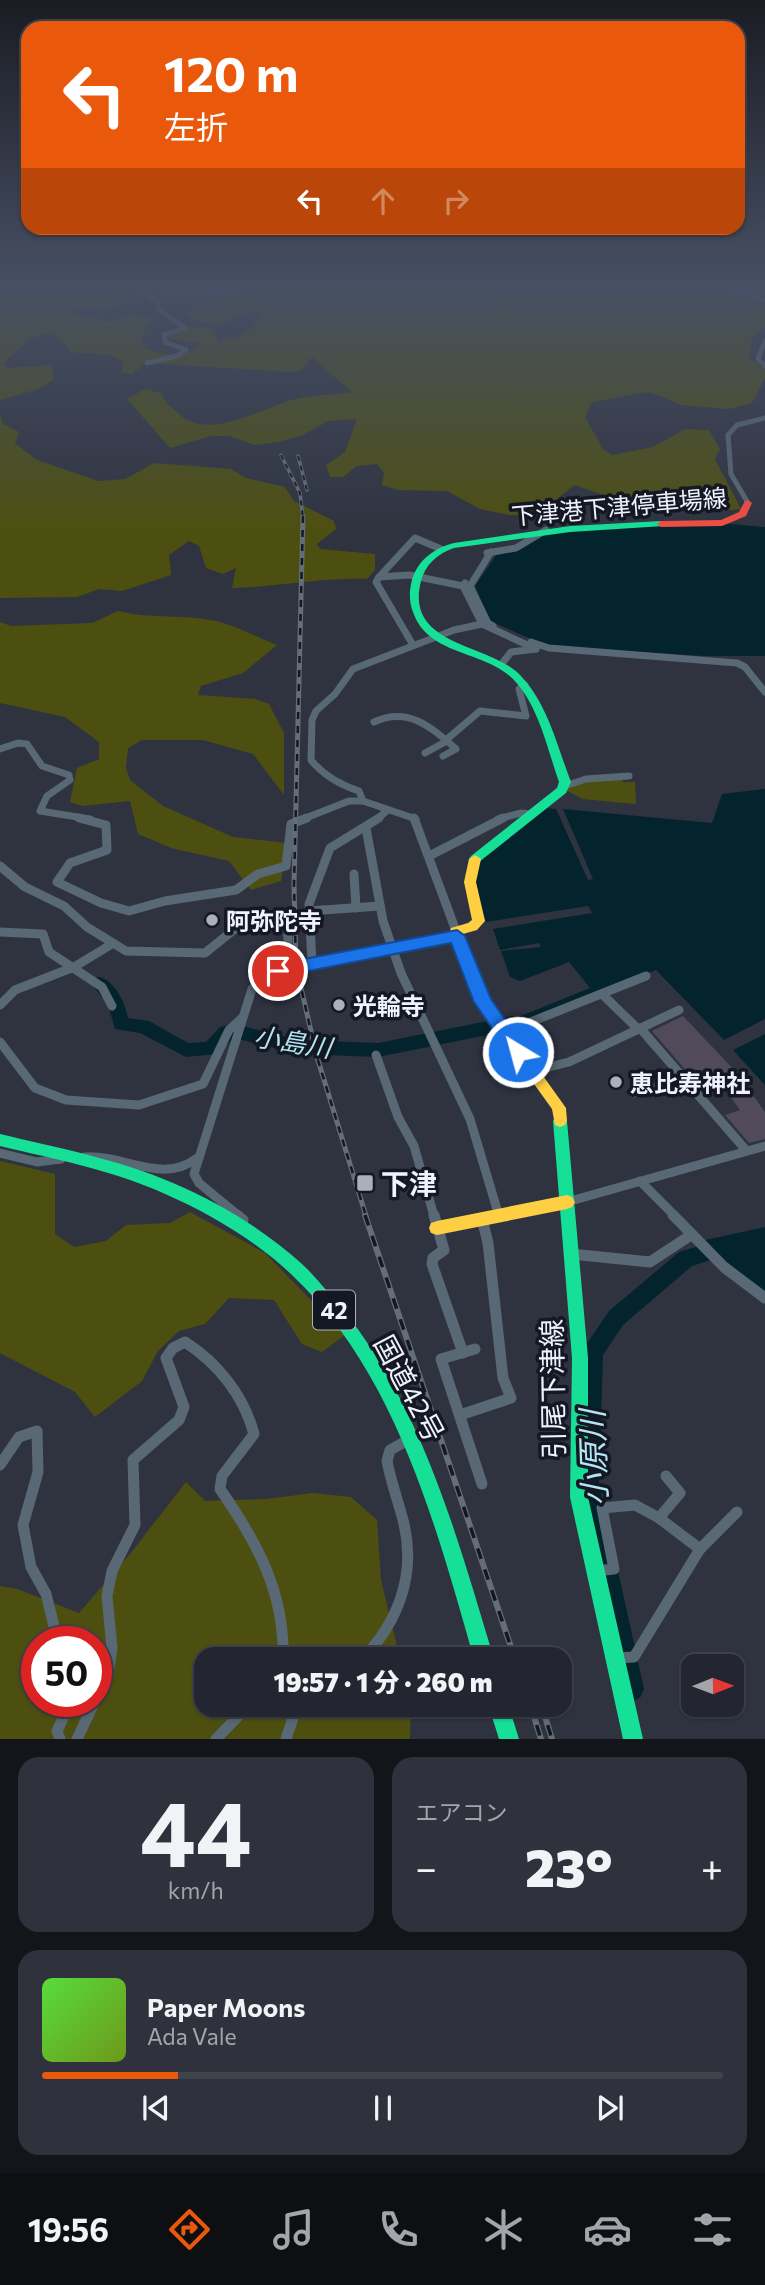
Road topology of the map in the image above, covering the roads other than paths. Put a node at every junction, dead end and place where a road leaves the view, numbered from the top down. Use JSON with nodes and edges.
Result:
{"nodes":[{"id":1,"x":765,"y":418,"type":"edge"},
{"id":2,"x":748,"y":503,"type":"joint"},
{"id":3,"x":546,"y":530,"type":"junction"},
{"id":4,"x":441,"y":549,"type":"junction"},
{"id":5,"x":491,"y":552,"type":"junction"},
{"id":6,"x":379,"y":577,"type":"junction"},
{"id":7,"x":416,"y":577,"type":"junction"},
{"id":8,"x":463,"y":586,"type":"junction"},
{"id":9,"x":482,"y":624,"type":"junction"},
{"id":10,"x":437,"y":639,"type":"junction"},
{"id":11,"x":413,"y":645,"type":"junction"},
{"id":12,"x":539,"y":648,"type":"junction"},
{"id":13,"x":501,"y":666,"type":"junction"},
{"id":14,"x":525,"y":685,"type":"junction"},
{"id":15,"x":765,"y":692,"type":"edge"},
{"id":16,"x":373,"y":722,"type":"dead end"},
{"id":17,"x":447,"y":741,"type":"junction"},
{"id":18,"x":0,"y":748,"type":"edge"},
{"id":19,"x":425,"y":753,"type":"dead end"},
{"id":20,"x":443,"y":756,"type":"dead end"},
{"id":21,"x":629,"y":776,"type":"dead end"},
{"id":22,"x":565,"y":786,"type":"junction"},
{"id":23,"x":363,"y":801,"type":"junction"},
{"id":24,"x":388,"y":810,"type":"junction"},
{"id":25,"x":531,"y":814,"type":"junction"},
{"id":26,"x":366,"y":828,"type":"junction"},
{"id":27,"x":431,"y":855,"type":"junction"},
{"id":28,"x":0,"y":866,"type":"edge"},
{"id":29,"x":355,"y":874,"type":"dead end"},
{"id":30,"x":380,"y":906,"type":"junction"},
{"id":31,"x":356,"y":908,"type":"junction"},
{"id":32,"x":309,"y":911,"type":"junction"},
{"id":33,"x":0,"y":932,"type":"edge"},
{"id":34,"x":456,"y":933,"type":"junction"},
{"id":35,"x":113,"y":944,"type":"junction"},
{"id":36,"x":393,"y":948,"type":"junction"},
{"id":37,"x":313,"y":963,"type":"junction"},
{"id":38,"x":289,"y":967,"type":"junction"},
{"id":39,"x":74,"y":968,"type":"junction"},
{"id":40,"x":646,"y":976,"type":"dead end"},
{"id":41,"x":603,"y":995,"type":"junction"},
{"id":42,"x":0,"y":1005,"type":"edge"},
{"id":43,"x":112,"y":1006,"type":"dead end"},
{"id":44,"x":679,"y":1010,"type":"dead end"},
{"id":45,"x":242,"y":1018,"type":"junction"},
{"id":46,"x":639,"y":1029,"type":"junction"},
{"id":47,"x":500,"y":1030,"type":"junction"},
{"id":48,"x":0,"y":1042,"type":"edge"},
{"id":49,"x":376,"y":1055,"type":"dead end"},
{"id":50,"x":533,"y":1071,"type":"junction"},
{"id":51,"x":686,"y":1079,"type":"junction"},
{"id":52,"x":633,"y":1093,"type":"dead end"},
{"id":53,"x":0,"y":1140,"type":"edge"},
{"id":54,"x":765,"y":1146,"type":"edge"},
{"id":55,"x":746,"y":1149,"type":"junction"},
{"id":56,"x":0,"y":1153,"type":"edge"},
{"id":57,"x":201,"y":1153,"type":"junction"},
{"id":58,"x":76,"y":1159,"type":"junction"},
{"id":59,"x":640,"y":1181,"type":"junction"},
{"id":60,"x":567,"y":1202,"type":"junction"},
{"id":61,"x":499,"y":1216,"type":"junction"},
{"id":62,"x":482,"y":1219,"type":"junction"},
{"id":63,"x":438,"y":1228,"type":"junction"},
{"id":64,"x":694,"y":1238,"type":"junction"},
{"id":65,"x":266,"y":1244,"type":"junction"},
{"id":66,"x":571,"y":1254,"type":"junction"},
{"id":67,"x":765,"y":1298,"type":"edge"},
{"id":68,"x":475,"y":1349,"type":"dead end"},
{"id":69,"x":463,"y":1353,"type":"junction"},
{"id":70,"x":460,"y":1415,"type":"junction"},
{"id":71,"x":413,"y":1437,"type":"junction"},
{"id":72,"x":0,"y":1465,"type":"edge"},
{"id":73,"x":666,"y":1476,"type":"dead end"},
{"id":74,"x":482,"y":1484,"type":"dead end"},
{"id":75,"x":737,"y":1512,"type":"dead end"},
{"id":76,"x":659,"y":1518,"type":"junction"},
{"id":77,"x":700,"y":1549,"type":"junction"},
{"id":78,"x":602,"y":1570,"type":"junction"},
{"id":79,"x":54,"y":1626,"type":"edge"},
{"id":80,"x":110,"y":1626,"type":"edge"},
{"id":81,"x":284,"y":1647,"type":"edge"},
{"id":82,"x":375,"y":1647,"type":"edge"},
{"id":83,"x":480,"y":1647,"type":"edge"},
{"id":84,"x":622,"y":1658,"type":"junction"},
{"id":85,"x":64,"y":1717,"type":"edge"},
{"id":86,"x":88,"y":1717,"type":"edge"},
{"id":87,"x":237,"y":1717,"type":"edge"},
{"id":88,"x":293,"y":1717,"type":"edge"},
{"id":89,"x":502,"y":1717,"type":"edge"},
{"id":90,"x":60,"y":1739,"type":"edge"},
{"id":91,"x":77,"y":1739,"type":"edge"},
{"id":92,"x":216,"y":1739,"type":"edge"},
{"id":93,"x":286,"y":1739,"type":"edge"},
{"id":94,"x":509,"y":1739,"type":"edge"},
{"id":95,"x":633,"y":1739,"type":"edge"}],
"edges":[{"from":1,"to":2,"type":"street"},
{"from":2,"to":3,"type":"main road","name":"下津港下津停車場線"},
{"from":3,"to":4,"type":"main road","name":"下津港下津停車場線"},
{"from":3,"to":5,"type":"street"},
{"from":4,"to":6,"type":"street"},
{"from":4,"to":7,"type":"main road"},
{"from":5,"to":8,"type":"street"},
{"from":5,"to":12,"type":"street"},
{"from":6,"to":7,"type":"street"},
{"from":6,"to":11,"type":"street"},
{"from":7,"to":8,"type":"street"},
{"from":7,"to":10,"type":"main road"},
{"from":8,"to":9,"type":"street"},
{"from":9,"to":10,"type":"street"},
{"from":9,"to":12,"type":"street"},
{"from":10,"to":11,"type":"street"},
{"from":10,"to":13,"type":"main road"},
{"from":11,"to":23,"type":"street"},
{"from":12,"to":13,"type":"street"},
{"from":12,"to":15,"type":"street"},
{"from":13,"to":14,"type":"main road"},
{"from":14,"to":17,"type":"street"},
{"from":14,"to":22,"type":"main road"},
{"from":16,"to":17,"type":"street"},
{"from":17,"to":19,"type":"street"},
{"from":17,"to":20,"type":"street"},
{"from":18,"to":23,"type":"street"},
{"from":21,"to":22,"type":"street"},
{"from":22,"to":25,"type":"main road"},
{"from":23,"to":24,"type":"street"},
{"from":24,"to":26,"type":"street"},
{"from":24,"to":27,"type":"street"},
{"from":25,"to":27,"type":"street"},
{"from":25,"to":34,"type":"main road"},
{"from":26,"to":30,"type":"street"},
{"from":26,"to":32,"type":"street"},
{"from":27,"to":34,"type":"street"},
{"from":28,"to":35,"type":"street"},
{"from":29,"to":31,"type":"street"},
{"from":30,"to":31,"type":"street"},
{"from":30,"to":36,"type":"street"},
{"from":31,"to":32,"type":"street"},
{"from":32,"to":37,"type":"street"},
{"from":33,"to":39,"type":"street"},
{"from":34,"to":36,"type":"street"},
{"from":34,"to":47,"type":"main road"},
{"from":35,"to":38,"type":"street"},
{"from":35,"to":39,"type":"street"},
{"from":36,"to":37,"type":"street"},
{"from":36,"to":61,"type":"street"},
{"from":37,"to":38,"type":"street"},
{"from":38,"to":45,"type":"street"},
{"from":39,"to":42,"type":"street"},
{"from":39,"to":43,"type":"street"},
{"from":40,"to":41,"type":"street"},
{"from":41,"to":46,"type":"street"},
{"from":41,"to":47,"type":"street"},
{"from":44,"to":46,"type":"street"},
{"from":45,"to":48,"type":"street"},
{"from":45,"to":57,"type":"street"},
{"from":46,"to":50,"type":"street"},
{"from":46,"to":51,"type":"street"},
{"from":47,"to":50,"type":"main road"},
{"from":49,"to":63,"type":"street"},
{"from":50,"to":60,"type":"main road"},
{"from":51,"to":52,"type":"street"},
{"from":51,"to":55,"type":"street"},
{"from":53,"to":58,"type":"main road","name":"国道42号","number":"42"},
{"from":54,"to":55,"type":"street"},
{"from":55,"to":59,"type":"street"},
{"from":56,"to":58,"type":"street"},
{"from":57,"to":58,"type":"street"},
{"from":57,"to":65,"type":"street"},
{"from":58,"to":65,"type":"main road","name":"国道42号","number":"42"},
{"from":59,"to":60,"type":"street"},
{"from":59,"to":64,"type":"street"},
{"from":60,"to":61,"type":"main road"},
{"from":60,"to":66,"type":"main road","name":"引尾下津線"},
{"from":61,"to":62,"type":"main road"},
{"from":62,"to":63,"type":"main road"},
{"from":62,"to":70,"type":"street"},
{"from":63,"to":69,"type":"street"},
{"from":64,"to":66,"type":"street"},
{"from":64,"to":67,"type":"street"},
{"from":65,"to":71,"type":"main road","name":"国道42号","number":"42"},
{"from":66,"to":78,"type":"main road","name":"引尾下津線"},
{"from":68,"to":69,"type":"street"},
{"from":69,"to":70,"type":"street"},
{"from":70,"to":74,"type":"street"},
{"from":71,"to":82,"type":"street"},
{"from":71,"to":83,"type":"main road","name":"国道42号","number":"42"},
{"from":72,"to":79,"type":"street"},
{"from":73,"to":76,"type":"street"},
{"from":75,"to":77,"type":"street"},
{"from":76,"to":77,"type":"street"},
{"from":76,"to":78,"type":"street"},
{"from":77,"to":84,"type":"street"},
{"from":78,"to":84,"type":"main road","name":"引尾下津線"},
{"from":80,"to":81,"type":"street"},
{"from":84,"to":95,"type":"main road","name":"引尾下津線"},
{"from":85,"to":90,"type":"street"},
{"from":86,"to":91,"type":"street"},
{"from":87,"to":92,"type":"street"},
{"from":88,"to":93,"type":"street"},
{"from":89,"to":94,"type":"main road"}]}
